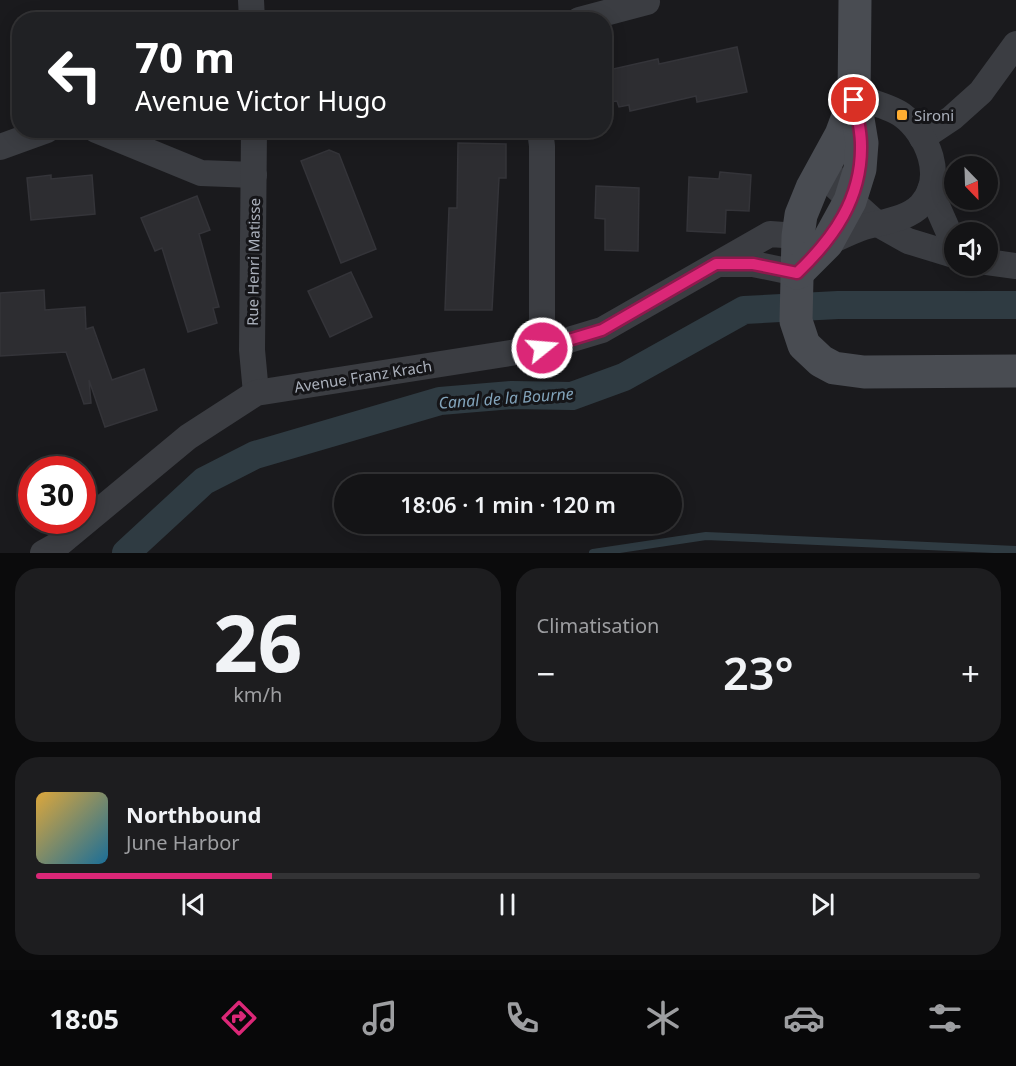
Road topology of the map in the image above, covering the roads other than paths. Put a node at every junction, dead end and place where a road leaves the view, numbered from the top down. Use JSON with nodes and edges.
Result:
{"nodes":[{"id":1,"x":855,"y":0,"type":"edge"},
{"id":2,"x":647,"y":2,"type":"dead end"},
{"id":3,"x":609,"y":12,"type":"edge"},
{"id":4,"x":1016,"y":44,"type":"edge"},
{"id":5,"x":854,"y":98,"type":"junction"},
{"id":6,"x":25,"y":138,"type":"edge"},
{"id":7,"x":116,"y":138,"type":"edge"},
{"id":8,"x":254,"y":138,"type":"edge"},
{"id":9,"x":541,"y":138,"type":"edge"},
{"id":10,"x":922,"y":138,"type":"junction"},
{"id":11,"x":0,"y":147,"type":"edge"},
{"id":12,"x":826,"y":161,"type":"junction"},
{"id":13,"x":255,"y":175,"type":"junction"},
{"id":14,"x":930,"y":190,"type":"junction"},
{"id":15,"x":850,"y":201,"type":"junction"},
{"id":16,"x":944,"y":222,"type":"edge"},
{"id":17,"x":876,"y":223,"type":"junction"},
{"id":18,"x":944,"y":252,"type":"edge"},
{"id":19,"x":807,"y":259,"type":"junction"},
{"id":20,"x":716,"y":264,"type":"junction"},
{"id":21,"x":998,"y":264,"type":"edge"},
{"id":22,"x":1016,"y":266,"type":"edge"},
{"id":23,"x":542,"y":348,"type":"junction"},
{"id":24,"x":1016,"y":370,"type":"edge"},
{"id":25,"x":256,"y":393,"type":"junction"},
{"id":26,"x":44,"y":553,"type":"edge"}],
"edges":[{"from":1,"to":5,"type":"street"},
{"from":2,"to":3,"type":"street"},
{"from":4,"to":10,"type":"street"},
{"from":5,"to":10,"type":"street"},
{"from":5,"to":12,"type":"street"},
{"from":5,"to":15,"type":"street"},
{"from":6,"to":11,"type":"street"},
{"from":7,"to":13,"type":"street"},
{"from":8,"to":13,"type":"street","name":"Rue Henri Matisse"},
{"from":9,"to":23,"type":"street"},
{"from":10,"to":14,"type":"street"},
{"from":12,"to":15,"type":"street"},
{"from":12,"to":19,"type":"street"},
{"from":13,"to":25,"type":"street","name":"Rue Henri Matisse"},
{"from":14,"to":16,"type":"street"},
{"from":14,"to":17,"type":"street"},
{"from":15,"to":17,"type":"street"},
{"from":15,"to":19,"type":"street"},
{"from":17,"to":18,"type":"street"},
{"from":17,"to":19,"type":"street"},
{"from":19,"to":20,"type":"street"},
{"from":19,"to":20,"type":"street","name":"Avenue Franz Krach"},
{"from":19,"to":24,"type":"street"},
{"from":20,"to":23,"type":"street","name":"Avenue Franz Krach"},
{"from":21,"to":22,"type":"street"},
{"from":23,"to":25,"type":"street","name":"Avenue Franz Krach"},
{"from":25,"to":26,"type":"street","name":"Avenue Franz Krach"}]}
